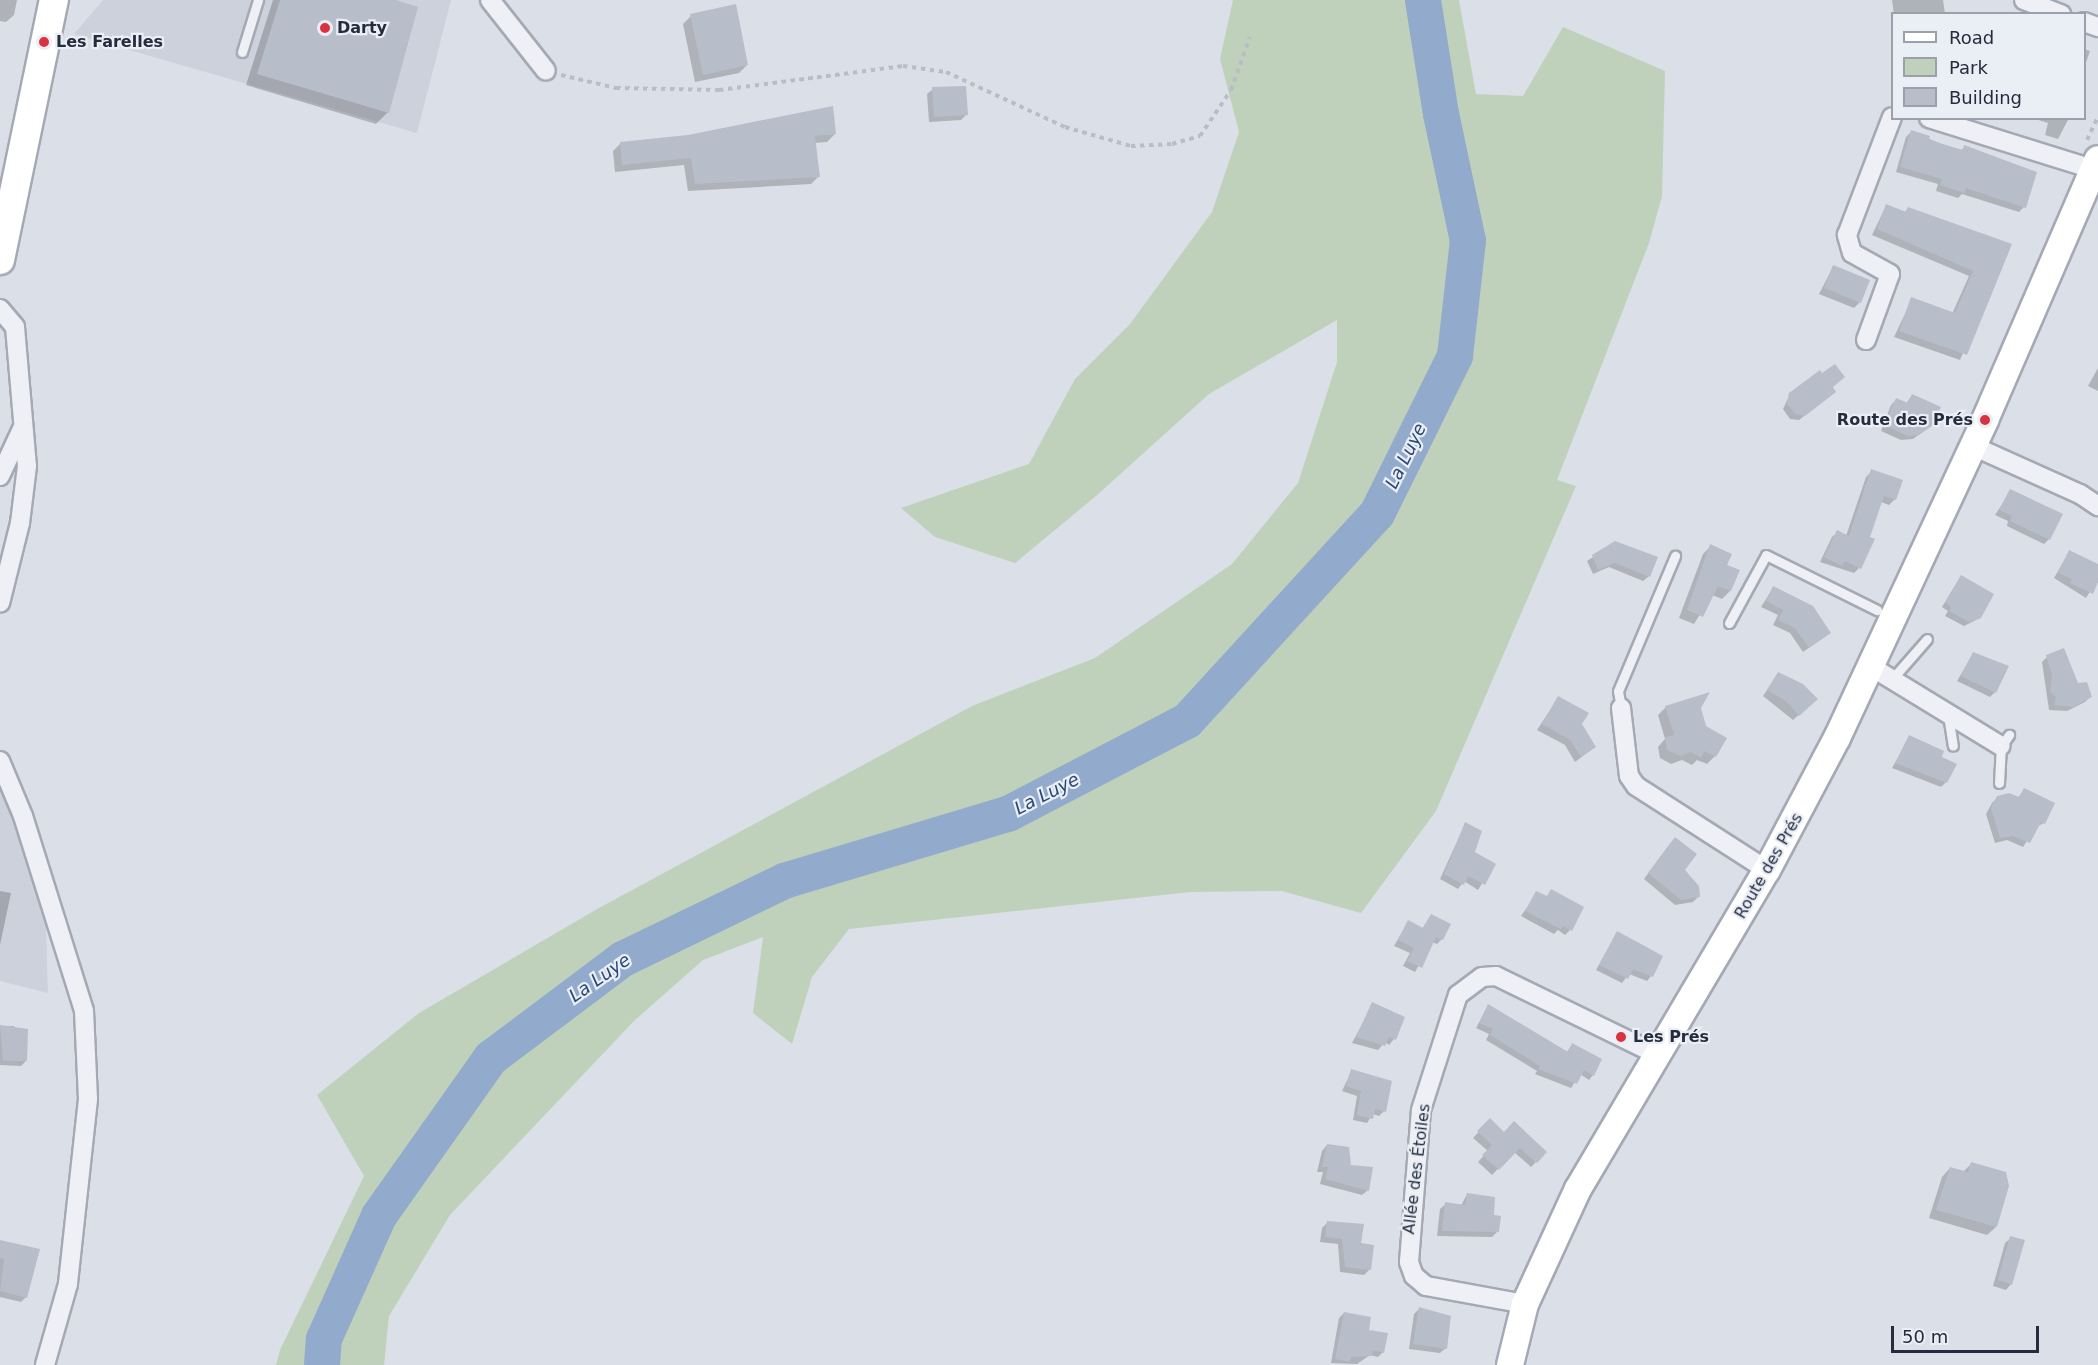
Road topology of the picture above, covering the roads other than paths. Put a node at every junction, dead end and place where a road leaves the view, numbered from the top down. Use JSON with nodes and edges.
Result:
{"nodes":[{"id":1,"x":54,"y":0,"type":"edge"},
{"id":2,"x":75,"y":0,"type":"edge"},
{"id":3,"x":258,"y":0,"type":"edge"},
{"id":4,"x":490,"y":0,"type":"edge"},
{"id":5,"x":2024,"y":0,"type":"edge"},
{"id":6,"x":2056,"y":12,"type":"edge"},
{"id":7,"x":242,"y":52,"type":"dead end"},
{"id":8,"x":41,"y":71,"type":"junction"},
{"id":9,"x":546,"y":71,"type":"road end"},
{"id":10,"x":1892,"y":120,"type":"edge"},
{"id":11,"x":1936,"y":120,"type":"edge"},
{"id":12,"x":2089,"y":164,"type":"edge"},
{"id":13,"x":0,"y":260,"type":"edge"},
{"id":14,"x":0,"y":309,"type":"edge"},
{"id":15,"x":1866,"y":340,"type":"dead end"},
{"id":16,"x":24,"y":423,"type":"junction"},
{"id":17,"x":1973,"y":447,"type":"junction"},
{"id":18,"x":0,"y":476,"type":"edge"},
{"id":19,"x":2098,"y":506,"type":"edge"},
{"id":20,"x":1675,"y":556,"type":"dead end"},
{"id":21,"x":0,"y":603,"type":"edge"},
{"id":22,"x":1877,"y":610,"type":"dead end"},
{"id":23,"x":1729,"y":623,"type":"dead end"},
{"id":24,"x":1927,"y":639,"type":"dead end"},
{"id":25,"x":1870,"y":666,"type":"junction"},
{"id":26,"x":1892,"y":679,"type":"junction"},
{"id":27,"x":1621,"y":708,"type":"joint"},
{"id":28,"x":1947,"y":713,"type":"junction"},
{"id":29,"x":2005,"y":740,"type":"joint"},
{"id":30,"x":1953,"y":746,"type":"dead end"},
{"id":31,"x":0,"y":761,"type":"edge"},
{"id":32,"x":1999,"y":783,"type":"dead end"},
{"id":33,"x":1767,"y":870,"type":"junction"},
{"id":34,"x":1658,"y":1055,"type":"junction"},
{"id":35,"x":1525,"y":1304,"type":"junction"},
{"id":36,"x":45,"y":1365,"type":"edge"},
{"id":37,"x":1510,"y":1365,"type":"edge"}],
"edges":[{"from":1,"to":8,"type":"main road"},
{"from":2,"to":8,"type":"main road"},
{"from":3,"to":7,"type":"lane"},
{"from":4,"to":9,"type":"street"},
{"from":5,"to":6,"type":"street"},
{"from":8,"to":13,"type":"main road"},
{"from":10,"to":15,"type":"street"},
{"from":11,"to":12,"type":"street"},
{"from":12,"to":17,"type":"street","name":"Route des Prés"},
{"from":14,"to":16,"type":"street"},
{"from":16,"to":18,"type":"street"},
{"from":16,"to":21,"type":"street"},
{"from":17,"to":19,"type":"street"},
{"from":17,"to":25,"type":"street","name":"Route des Prés"},
{"from":20,"to":27,"type":"lane"},
{"from":22,"to":23,"type":"lane"},
{"from":24,"to":26,"type":"lane"},
{"from":25,"to":26,"type":"street"},
{"from":25,"to":33,"type":"street","name":"Route des Prés"},
{"from":26,"to":28,"type":"street"},
{"from":27,"to":33,"type":"street"},
{"from":28,"to":29,"type":"street"},
{"from":28,"to":30,"type":"lane"},
{"from":29,"to":32,"type":"lane"},
{"from":31,"to":36,"type":"street"},
{"from":33,"to":34,"type":"street","name":"Route des Prés"},
{"from":34,"to":35,"type":"street","name":"Route des Prés"},
{"from":34,"to":35,"type":"street","name":"Allée des Étoiles"},
{"from":35,"to":37,"type":"street","name":"Route des Prés"}]}
